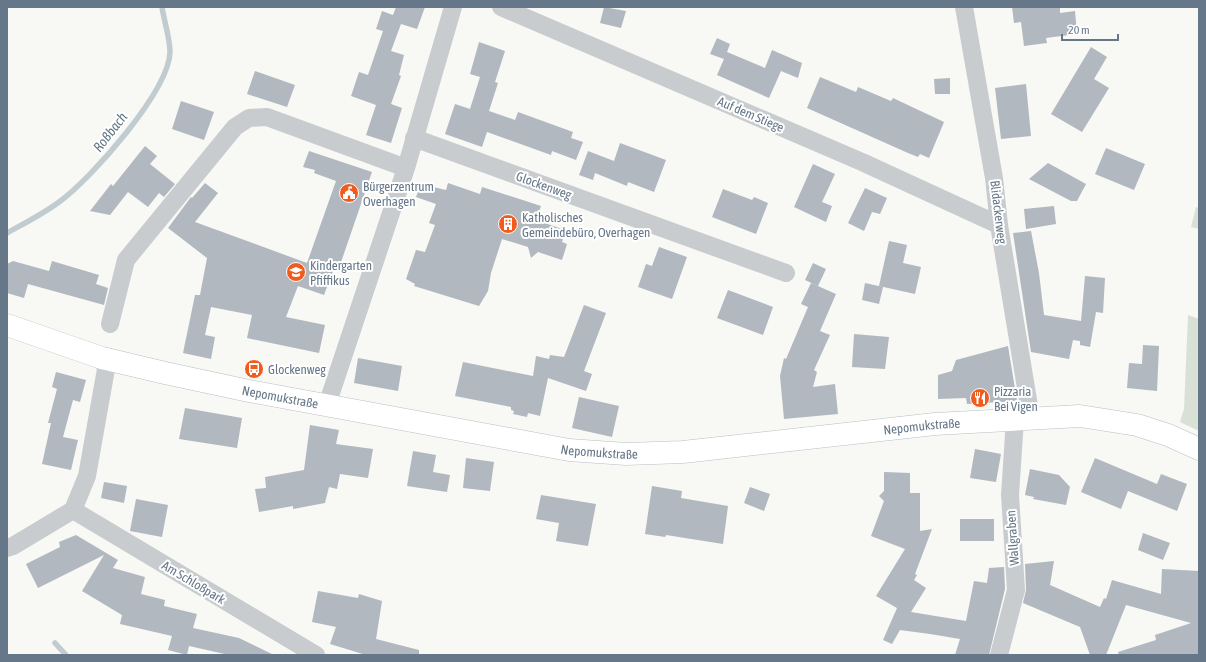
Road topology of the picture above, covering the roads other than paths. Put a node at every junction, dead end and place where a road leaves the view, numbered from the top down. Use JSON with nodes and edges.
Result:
{"nodes":[{"id":1,"x":453,"y":7,"type":"edge"},
{"id":2,"x":500,"y":7,"type":"edge"},
{"id":3,"x":964,"y":7,"type":"edge"},
{"id":4,"x":414,"y":138,"type":"junction"},
{"id":5,"x":406,"y":168,"type":"junction"},
{"id":6,"x":999,"y":225,"type":"junction"},
{"id":7,"x":786,"y":273,"type":"dead end"},
{"id":8,"x":110,"y":324,"type":"dead end"},
{"id":9,"x":7,"y":325,"type":"edge"},
{"id":10,"x":102,"y":358,"type":"junction"},
{"id":11,"x":327,"y":405,"type":"junction"},
{"id":12,"x":1023,"y":418,"type":"junction"},
{"id":13,"x":1199,"y":449,"type":"edge"},
{"id":14,"x":73,"y":510,"type":"junction"},
{"id":15,"x":7,"y":548,"type":"edge"},
{"id":16,"x":316,"y":655,"type":"edge"},
{"id":17,"x":999,"y":655,"type":"edge"}],
"edges":[{"from":1,"to":4,"type":"street"},
{"from":2,"to":6,"type":"street","name":"Auf dem Stiege"},
{"from":3,"to":6,"type":"street","name":"Blidackerweg"},
{"from":4,"to":5,"type":"street"},
{"from":4,"to":7,"type":"street","name":"Glockenweg"},
{"from":5,"to":8,"type":"street"},
{"from":5,"to":11,"type":"street"},
{"from":6,"to":12,"type":"street","name":"Blidackerweg"},
{"from":9,"to":10,"type":"main road","name":"Nepomukstraße"},
{"from":10,"to":11,"type":"main road","name":"Nepomukstraße"},
{"from":10,"to":14,"type":"street"},
{"from":11,"to":12,"type":"main road","name":"Nepomukstraße"},
{"from":12,"to":13,"type":"main road","name":"Nepomukstraße"},
{"from":12,"to":17,"type":"street","name":"Wallgraben"},
{"from":14,"to":15,"type":"street"},
{"from":14,"to":16,"type":"street","name":"Am Schloßpark"}]}
